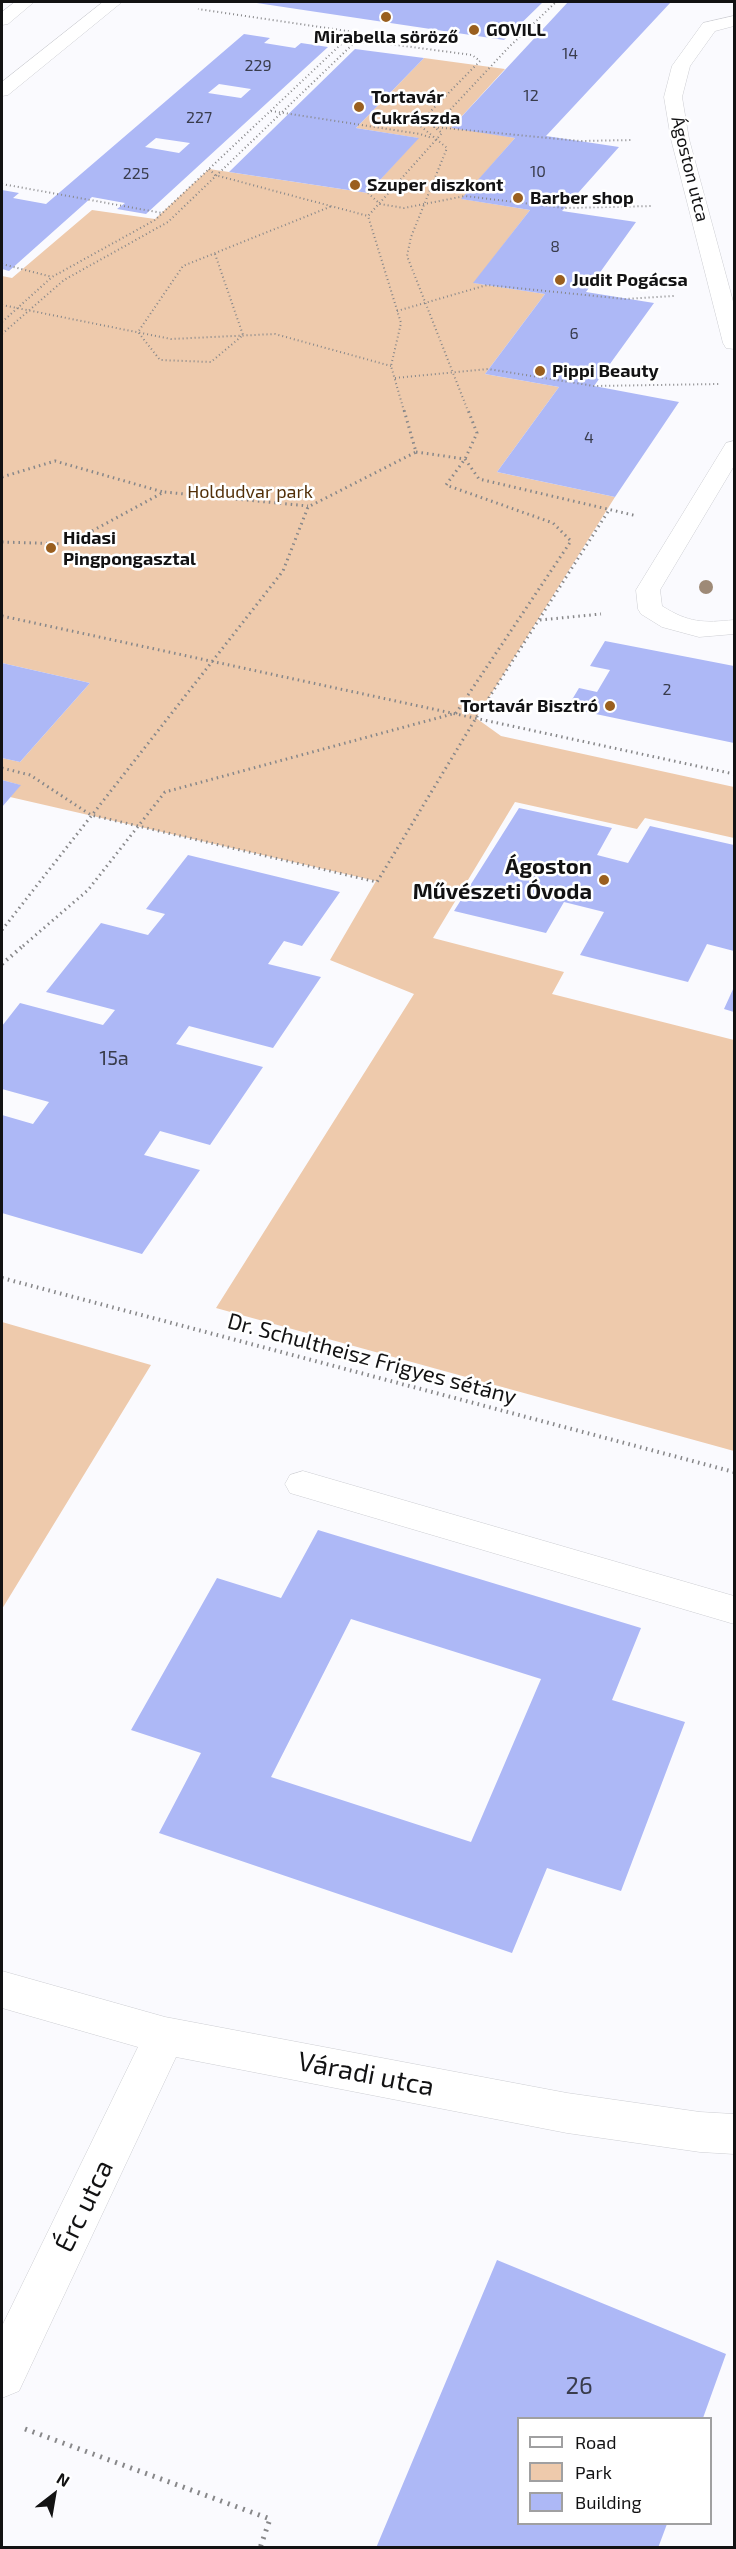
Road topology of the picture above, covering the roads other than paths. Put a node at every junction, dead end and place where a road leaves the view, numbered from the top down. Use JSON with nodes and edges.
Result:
{"nodes":[{"id":1,"x":25,"y":2,"type":"edge"},
{"id":2,"x":113,"y":2,"type":"edge"},
{"id":3,"x":2,"y":20,"type":"edge"},
{"id":4,"x":735,"y":21,"type":"edge"},
{"id":5,"x":2,"y":91,"type":"edge"},
{"id":6,"x":735,"y":343,"type":"edge"},
{"id":7,"x":735,"y":448,"type":"edge"},
{"id":8,"x":735,"y":627,"type":"edge"},
{"id":9,"x":303,"y":1484,"type":"dead end"},
{"id":10,"x":735,"y":1610,"type":"edge"},
{"id":11,"x":2,"y":1990,"type":"edge"},
{"id":12,"x":165,"y":2036,"type":"junction"},
{"id":13,"x":735,"y":2134,"type":"edge"},
{"id":14,"x":2,"y":2375,"type":"edge"}],
"edges":[{"from":1,"to":3,"type":"street"},
{"from":2,"to":5,"type":"street"},
{"from":4,"to":6,"type":"street","name":"Ágoston utca"},
{"from":7,"to":8,"type":"street"},
{"from":9,"to":10,"type":"street"},
{"from":11,"to":12,"type":"street","name":"Váradi utca"},
{"from":12,"to":13,"type":"street","name":"Váradi utca"},
{"from":12,"to":14,"type":"street","name":"Érc utca"}]}
